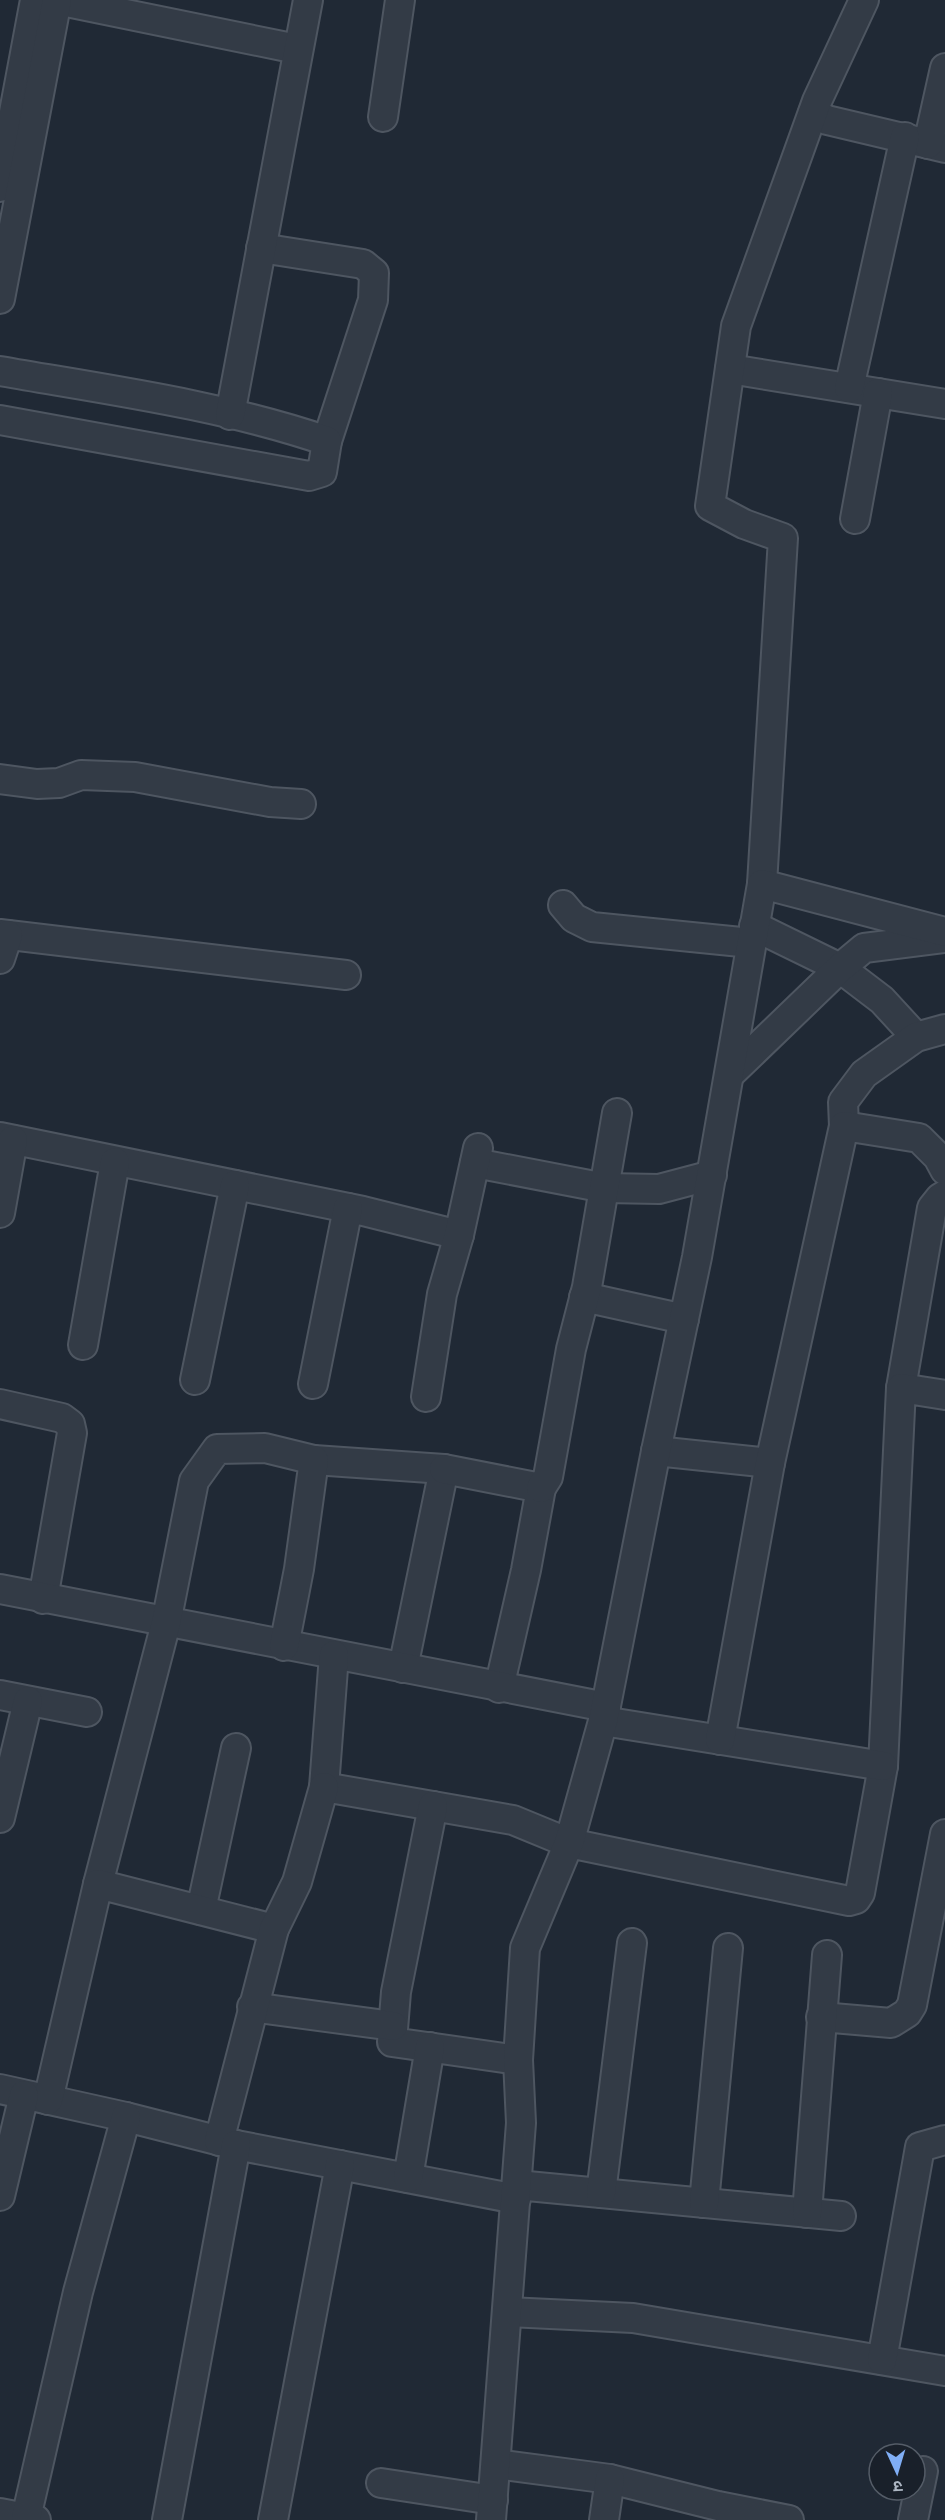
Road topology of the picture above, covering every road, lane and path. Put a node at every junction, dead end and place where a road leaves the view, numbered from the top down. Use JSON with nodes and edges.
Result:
{"nodes":[{"id":1,"x":35,"y":0,"type":"edge"},
{"id":2,"x":57,"y":0,"type":"edge"},
{"id":3,"x":308,"y":0,"type":"edge"},
{"id":4,"x":400,"y":0,"type":"edge"},
{"id":5,"x":864,"y":0,"type":"edge"},
{"id":6,"x":297,"y":49,"type":"junction"},
{"id":7,"x":945,"y":68,"type":"edge"},
{"id":8,"x":813,"y":113,"type":"junction"},
{"id":9,"x":383,"y":117,"type":"dead end"},
{"id":10,"x":926,"y":143,"type":"edge"},
{"id":11,"x":0,"y":187,"type":"edge"},
{"id":12,"x":261,"y":248,"type":"junction"},
{"id":13,"x":0,"y":300,"type":"edge"},
{"id":14,"x":730,"y":369,"type":"junction"},
{"id":15,"x":0,"y":371,"type":"edge"},
{"id":16,"x":849,"y":388,"type":"junction"},
{"id":17,"x":878,"y":393,"type":"junction"},
{"id":18,"x":945,"y":404,"type":"edge"},
{"id":19,"x":230,"y":415,"type":"junction"},
{"id":20,"x":0,"y":420,"type":"edge"},
{"id":21,"x":327,"y":441,"type":"junction"},
{"id":22,"x":855,"y":519,"type":"dead end"},
{"id":23,"x":0,"y":779,"type":"edge"},
{"id":24,"x":302,"y":804,"type":"dead end"},
{"id":25,"x":762,"y":884,"type":"junction"},
{"id":26,"x":563,"y":905,"type":"dead end"},
{"id":27,"x":945,"y":932,"type":"edge"},
{"id":28,"x":753,"y":934,"type":"junction"},
{"id":29,"x":945,"y":939,"type":"edge"},
{"id":30,"x":2,"y":943,"type":"edge"},
{"id":31,"x":840,"y":968,"type":"junction"},
{"id":32,"x":346,"y":975,"type":"dead end"},
{"id":33,"x":945,"y":1029,"type":"edge"},
{"id":34,"x":916,"y":1037,"type":"junction"},
{"id":35,"x":730,"y":1074,"type":"junction"},
{"id":36,"x":618,"y":1113,"type":"dead end"},
{"id":37,"x":844,"y":1126,"type":"junction"},
{"id":38,"x":6,"y":1139,"type":"edge"},
{"id":39,"x":115,"y":1162,"type":"junction"},
{"id":40,"x":945,"y":1170,"type":"edge"},
{"id":41,"x":712,"y":1175,"type":"junction"},
{"id":42,"x":235,"y":1185,"type":"junction"},
{"id":43,"x":605,"y":1188,"type":"junction"},
{"id":44,"x":945,"y":1195,"type":"edge"},
{"id":45,"x":348,"y":1208,"type":"junction"},
{"id":46,"x":0,"y":1213,"type":"edge"},
{"id":47,"x":459,"y":1235,"type":"junction"},
{"id":48,"x":584,"y":1297,"type":"junction"},
{"id":49,"x":684,"y":1319,"type":"junction"},
{"id":50,"x":83,"y":1345,"type":"dead end"},
{"id":51,"x":195,"y":1380,"type":"dead end"},
{"id":52,"x":313,"y":1384,"type":"dead end"},
{"id":53,"x":901,"y":1388,"type":"junction"},
{"id":54,"x":945,"y":1395,"type":"edge"},
{"id":55,"x":426,"y":1397,"type":"dead end"},
{"id":56,"x":0,"y":1404,"type":"edge"},
{"id":57,"x":656,"y":1451,"type":"junction"},
{"id":58,"x":314,"y":1460,"type":"junction"},
{"id":59,"x":770,"y":1463,"type":"junction"},
{"id":60,"x":444,"y":1469,"type":"junction"},
{"id":61,"x":540,"y":1488,"type":"junction"},
{"id":62,"x":0,"y":1589,"type":"edge"},
{"id":63,"x":44,"y":1599,"type":"junction"},
{"id":64,"x":166,"y":1623,"type":"junction"},
{"id":65,"x":284,"y":1646,"type":"junction"},
{"id":66,"x":334,"y":1655,"type":"junction"},
{"id":67,"x":403,"y":1668,"type":"junction"},
{"id":68,"x":499,"y":1688,"type":"junction"},
{"id":69,"x":0,"y":1695,"type":"edge"},
{"id":70,"x":28,"y":1701,"type":"junction"},
{"id":71,"x":87,"y":1712,"type":"dead end"},
{"id":72,"x":604,"y":1714,"type":"junction"},
{"id":73,"x":720,"y":1740,"type":"junction"},
{"id":74,"x":236,"y":1748,"type":"dead end"},
{"id":75,"x":883,"y":1766,"type":"junction"},
{"id":76,"x":324,"y":1787,"type":"junction"},
{"id":77,"x":433,"y":1806,"type":"junction"},
{"id":78,"x":0,"y":1818,"type":"edge"},
{"id":79,"x":945,"y":1834,"type":"edge"},
{"id":80,"x":569,"y":1843,"type":"junction"},
{"id":81,"x":98,"y":1884,"type":"junction"},
{"id":82,"x":201,"y":1910,"type":"junction"},
{"id":83,"x":936,"y":1915,"type":"edge"},
{"id":84,"x":274,"y":1929,"type":"junction"},
{"id":85,"x":632,"y":1943,"type":"dead end"},
{"id":86,"x":728,"y":1948,"type":"dead end"},
{"id":87,"x":827,"y":1955,"type":"dead end"},
{"id":88,"x":252,"y":2007,"type":"junction"},
{"id":89,"x":821,"y":2017,"type":"junction"},
{"id":90,"x":393,"y":2026,"type":"junction"},
{"id":91,"x":430,"y":2047,"type":"junction"},
{"id":92,"x":518,"y":2060,"type":"junction"},
{"id":93,"x":24,"y":2095,"type":"edge"},
{"id":94,"x":126,"y":2117,"type":"junction"},
{"id":95,"x":945,"y":2140,"type":"edge"},
{"id":96,"x":227,"y":2143,"type":"junction"},
{"id":97,"x":340,"y":2165,"type":"junction"},
{"id":98,"x":408,"y":2178,"type":"junction"},
{"id":99,"x":516,"y":2192,"type":"junction"},
{"id":100,"x":601,"y":2193,"type":"junction"},
{"id":101,"x":0,"y":2196,"type":"edge"},
{"id":102,"x":704,"y":2202,"type":"junction"},
{"id":103,"x":807,"y":2212,"type":"junction"},
{"id":104,"x":842,"y":2216,"type":"dead end"},
{"id":105,"x":508,"y":2312,"type":"junction"},
{"id":106,"x":882,"y":2361,"type":"junction"},
{"id":107,"x":945,"y":2371,"type":"edge"},
{"id":108,"x":496,"y":2464,"type":"junction"},
{"id":109,"x":610,"y":2479,"type":"junction"},
{"id":110,"x":381,"y":2483,"type":"dead end"},
{"id":111,"x":917,"y":2502,"type":"edge"},
{"id":112,"x":492,"y":2510,"type":"edge"},
{"id":113,"x":717,"y":2513,"type":"edge"},
{"id":114,"x":21,"y":2517,"type":"edge"},
{"id":115,"x":167,"y":2520,"type":"edge"},
{"id":116,"x":273,"y":2520,"type":"edge"},
{"id":117,"x":604,"y":2520,"type":"edge"},
{"id":118,"x":789,"y":2520,"type":"edge"},
{"id":119,"x":913,"y":2520,"type":"edge"}],
"edges":[{"from":1,"to":11,"type":"street"},
{"from":2,"to":6,"type":"street"},
{"from":2,"to":13,"type":"street"},
{"from":3,"to":6,"type":"street"},
{"from":4,"to":9,"type":"street"},
{"from":5,"to":8,"type":"street"},
{"from":6,"to":12,"type":"street"},
{"from":7,"to":10,"type":"street"},
{"from":8,"to":10,"type":"street"},
{"from":8,"to":14,"type":"street"},
{"from":10,"to":16,"type":"street"},
{"from":12,"to":19,"type":"street"},
{"from":12,"to":21,"type":"street"},
{"from":14,"to":16,"type":"street"},
{"from":14,"to":25,"type":"street"},
{"from":15,"to":19,"type":"street"},
{"from":16,"to":17,"type":"street"},
{"from":17,"to":18,"type":"street"},
{"from":17,"to":22,"type":"street"},
{"from":19,"to":21,"type":"street"},
{"from":20,"to":21,"type":"street"},
{"from":23,"to":24,"type":"street"},
{"from":25,"to":27,"type":"street"},
{"from":25,"to":28,"type":"street"},
{"from":26,"to":28,"type":"street"},
{"from":28,"to":31,"type":"street"},
{"from":28,"to":35,"type":"street"},
{"from":29,"to":31,"type":"street"},
{"from":30,"to":32,"type":"street"},
{"from":31,"to":34,"type":"street"},
{"from":31,"to":35,"type":"street"},
{"from":33,"to":34,"type":"street"},
{"from":34,"to":37,"type":"street"},
{"from":35,"to":41,"type":"street"},
{"from":36,"to":43,"type":"street"},
{"from":37,"to":40,"type":"street"},
{"from":37,"to":59,"type":"street"},
{"from":38,"to":39,"type":"street"},
{"from":38,"to":46,"type":"street"},
{"from":39,"to":42,"type":"street"},
{"from":39,"to":50,"type":"street"},
{"from":41,"to":43,"type":"street"},
{"from":41,"to":49,"type":"street"},
{"from":42,"to":45,"type":"street"},
{"from":42,"to":51,"type":"street"},
{"from":43,"to":47,"type":"street"},
{"from":43,"to":48,"type":"street"},
{"from":44,"to":53,"type":"street"},
{"from":45,"to":47,"type":"street"},
{"from":45,"to":52,"type":"street"},
{"from":47,"to":55,"type":"street"},
{"from":48,"to":49,"type":"street"},
{"from":48,"to":61,"type":"street"},
{"from":49,"to":57,"type":"street"},
{"from":53,"to":54,"type":"street"},
{"from":53,"to":75,"type":"street"},
{"from":56,"to":63,"type":"street"},
{"from":57,"to":59,"type":"street"},
{"from":57,"to":72,"type":"street"},
{"from":58,"to":60,"type":"street"},
{"from":58,"to":64,"type":"street"},
{"from":58,"to":65,"type":"street"},
{"from":59,"to":73,"type":"street"},
{"from":60,"to":61,"type":"street"},
{"from":60,"to":67,"type":"street"},
{"from":61,"to":68,"type":"street"},
{"from":62,"to":63,"type":"street"},
{"from":63,"to":64,"type":"street"},
{"from":64,"to":65,"type":"street"},
{"from":64,"to":81,"type":"street"},
{"from":65,"to":66,"type":"street"},
{"from":66,"to":67,"type":"street"},
{"from":66,"to":76,"type":"street"},
{"from":67,"to":68,"type":"street"},
{"from":68,"to":72,"type":"street"},
{"from":69,"to":70,"type":"street"},
{"from":70,"to":71,"type":"street"},
{"from":70,"to":78,"type":"street"},
{"from":72,"to":73,"type":"street"},
{"from":72,"to":80,"type":"street"},
{"from":73,"to":75,"type":"street"},
{"from":74,"to":82,"type":"street"},
{"from":75,"to":80,"type":"street"},
{"from":76,"to":77,"type":"street"},
{"from":76,"to":84,"type":"street"},
{"from":77,"to":80,"type":"street"},
{"from":77,"to":90,"type":"street"},
{"from":79,"to":83,"type":"street"},
{"from":80,"to":92,"type":"street"},
{"from":81,"to":82,"type":"street"},
{"from":81,"to":93,"type":"street"},
{"from":82,"to":84,"type":"street"},
{"from":83,"to":89,"type":"street"},
{"from":84,"to":88,"type":"street"},
{"from":85,"to":100,"type":"street"},
{"from":86,"to":102,"type":"street"},
{"from":87,"to":89,"type":"street"},
{"from":88,"to":90,"type":"street"},
{"from":88,"to":96,"type":"street"},
{"from":89,"to":103,"type":"street"},
{"from":90,"to":91,"type":"street"},
{"from":91,"to":92,"type":"street"},
{"from":91,"to":98,"type":"street"},
{"from":92,"to":99,"type":"street"},
{"from":93,"to":94,"type":"street"},
{"from":93,"to":101,"type":"street"},
{"from":94,"to":96,"type":"street"},
{"from":94,"to":114,"type":"street"},
{"from":95,"to":106,"type":"street"},
{"from":96,"to":97,"type":"street"},
{"from":96,"to":115,"type":"street"},
{"from":97,"to":98,"type":"street"},
{"from":97,"to":116,"type":"street"},
{"from":98,"to":99,"type":"street"},
{"from":99,"to":100,"type":"street"},
{"from":99,"to":105,"type":"street"},
{"from":100,"to":102,"type":"street"},
{"from":102,"to":103,"type":"street"},
{"from":103,"to":104,"type":"street"},
{"from":105,"to":106,"type":"street"},
{"from":105,"to":108,"type":"street"},
{"from":106,"to":107,"type":"street"},
{"from":108,"to":109,"type":"street"},
{"from":108,"to":112,"type":"street"},
{"from":109,"to":113,"type":"street"},
{"from":109,"to":117,"type":"street"},
{"from":110,"to":112,"type":"street"},
{"from":111,"to":119,"type":"street"},
{"from":113,"to":118,"type":"street"}]}
